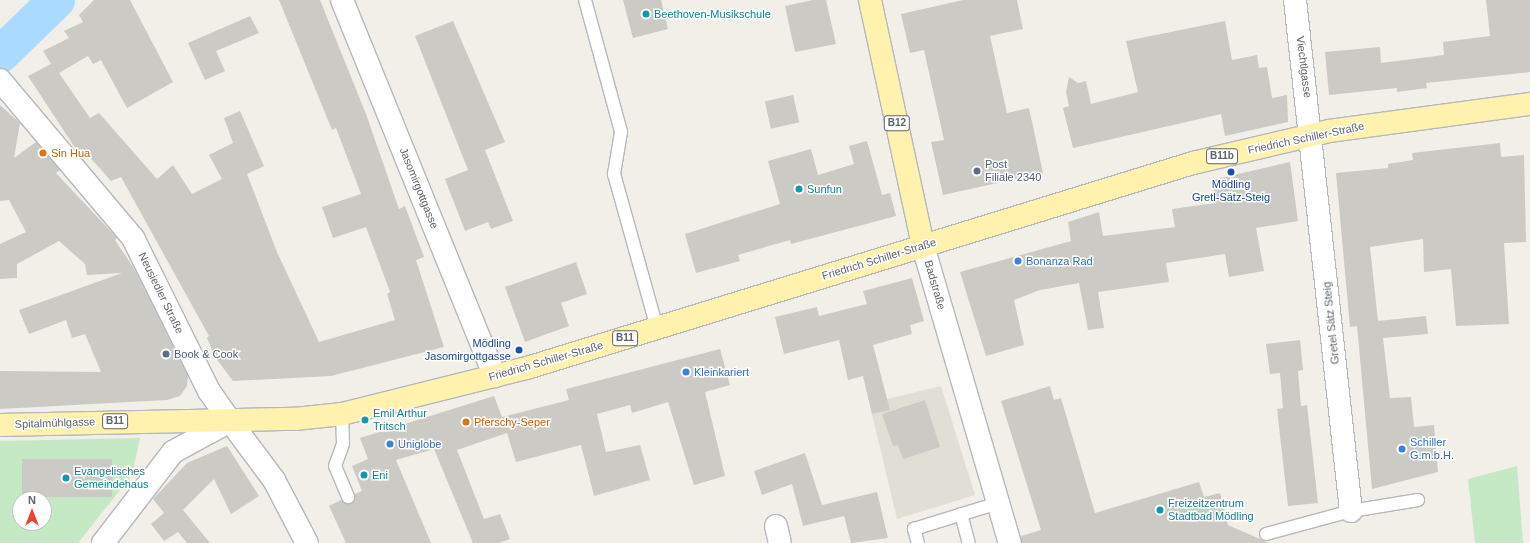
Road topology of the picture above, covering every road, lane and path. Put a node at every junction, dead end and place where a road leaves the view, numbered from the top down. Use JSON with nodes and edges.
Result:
{"nodes":[{"id":1,"x":342,"y":0,"type":"edge"},
{"id":2,"x":585,"y":0,"type":"edge"},
{"id":3,"x":870,"y":0,"type":"edge"},
{"id":4,"x":1295,"y":0,"type":"edge"},
{"id":5,"x":0,"y":81,"type":"edge"},
{"id":6,"x":1530,"y":104,"type":"edge"},
{"id":7,"x":1312,"y":134,"type":"junction"},
{"id":8,"x":923,"y":246,"type":"junction"},
{"id":9,"x":657,"y":328,"type":"junction"},
{"id":10,"x":495,"y":376,"type":"junction"},
{"id":11,"x":342,"y":414,"type":"junction"},
{"id":12,"x":230,"y":421,"type":"junction"},
{"id":13,"x":0,"y":425,"type":"edge"},
{"id":14,"x":348,"y":497,"type":"dead end"},
{"id":15,"x":1418,"y":500,"type":"dead end"},
{"id":16,"x":998,"y":503,"type":"junction"},
{"id":17,"x":1351,"y":511,"type":"junction"},
{"id":18,"x":961,"y":514,"type":"junction"},
{"id":19,"x":1266,"y":534,"type":"dead end"},
{"id":20,"x":103,"y":543,"type":"edge"},
{"id":21,"x":307,"y":543,"type":"edge"},
{"id":22,"x":918,"y":543,"type":"edge"},
{"id":23,"x":970,"y":543,"type":"edge"},
{"id":24,"x":1010,"y":543,"type":"edge"}],
"edges":[{"from":1,"to":10,"type":"street","name":"Jasomirgottgasse"},
{"from":2,"to":9,"type":"lane"},
{"from":3,"to":8,"type":"main road","name":"Badstraße","number":"B12"},
{"from":4,"to":7,"type":"street","name":"Viechtlgasse"},
{"from":5,"to":12,"type":"street","name":"Neusiedler Straße"},
{"from":6,"to":7,"type":"main road","name":"Friedrich Schiller-Straße","number":"B11b"},
{"from":7,"to":8,"type":"main road","name":"Friedrich Schiller-Straße","number":"B11b"},
{"from":7,"to":17,"type":"street","name":"Gretel Sätz Steig"},
{"from":8,"to":9,"type":"main road","name":"Friedrich Schiller-Straße","number":"B11"},
{"from":8,"to":16,"type":"street","name":"Badstraße"},
{"from":9,"to":10,"type":"main road","name":"Friedrich Schiller-Straße","number":"B11"},
{"from":10,"to":11,"type":"main road","name":"Friedrich Schiller-Straße","number":"B11"},
{"from":11,"to":12,"type":"main road","name":"Friedrich Schiller-Straße","number":"B11"},
{"from":11,"to":14,"type":"lane"},
{"from":12,"to":13,"type":"main road","name":"Spitalmühlgasse","number":"B11"},
{"from":12,"to":20,"type":"street"},
{"from":12,"to":21,"type":"street","name":"Neusiedler Straße"},
{"from":15,"to":17,"type":"lane"},
{"from":16,"to":18,"type":"lane"},
{"from":16,"to":24,"type":"street","name":"Badstraße"},
{"from":17,"to":19,"type":"lane"},
{"from":18,"to":22,"type":"lane"},
{"from":18,"to":23,"type":"lane"}]}
